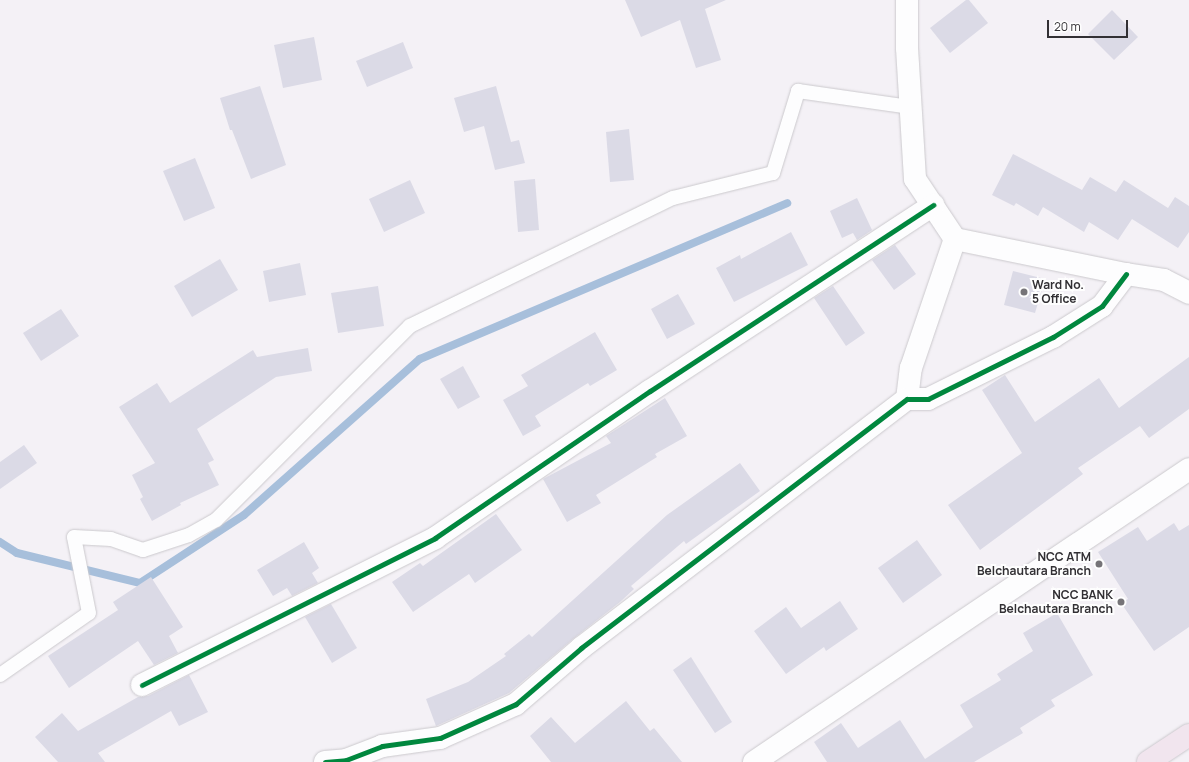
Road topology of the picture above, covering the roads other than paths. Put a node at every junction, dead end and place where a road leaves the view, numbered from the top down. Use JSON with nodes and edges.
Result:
{"nodes":[{"id":1,"x":907,"y":0,"type":"edge"},
{"id":2,"x":911,"y":107,"type":"junction"},
{"id":3,"x":933,"y":205,"type":"junction"},
{"id":4,"x":955,"y":239,"type":"junction"},
{"id":5,"x":1126,"y":274,"type":"junction"},
{"id":6,"x":1189,"y":293,"type":"edge"},
{"id":7,"x":907,"y":398,"type":"junction"},
{"id":8,"x":1189,"y":469,"type":"edge"},
{"id":9,"x":0,"y":675,"type":"edge"},
{"id":10,"x":142,"y":685,"type":"dead end"},
{"id":11,"x":1189,"y":735,"type":"edge"},
{"id":12,"x":325,"y":762,"type":"edge"},
{"id":13,"x":754,"y":762,"type":"edge"},
{"id":14,"x":1148,"y":762,"type":"edge"}],
"edges":[{"from":1,"to":2,"type":"street"},
{"from":2,"to":3,"type":"street"},
{"from":2,"to":9,"type":"lane"},
{"from":3,"to":4,"type":"street"},
{"from":3,"to":10,"type":"street"},
{"from":4,"to":5,"type":"street"},
{"from":4,"to":7,"type":"street"},
{"from":5,"to":6,"type":"street"},
{"from":5,"to":7,"type":"street"},
{"from":7,"to":12,"type":"street"},
{"from":8,"to":13,"type":"street"},
{"from":11,"to":14,"type":"highway"}]}
